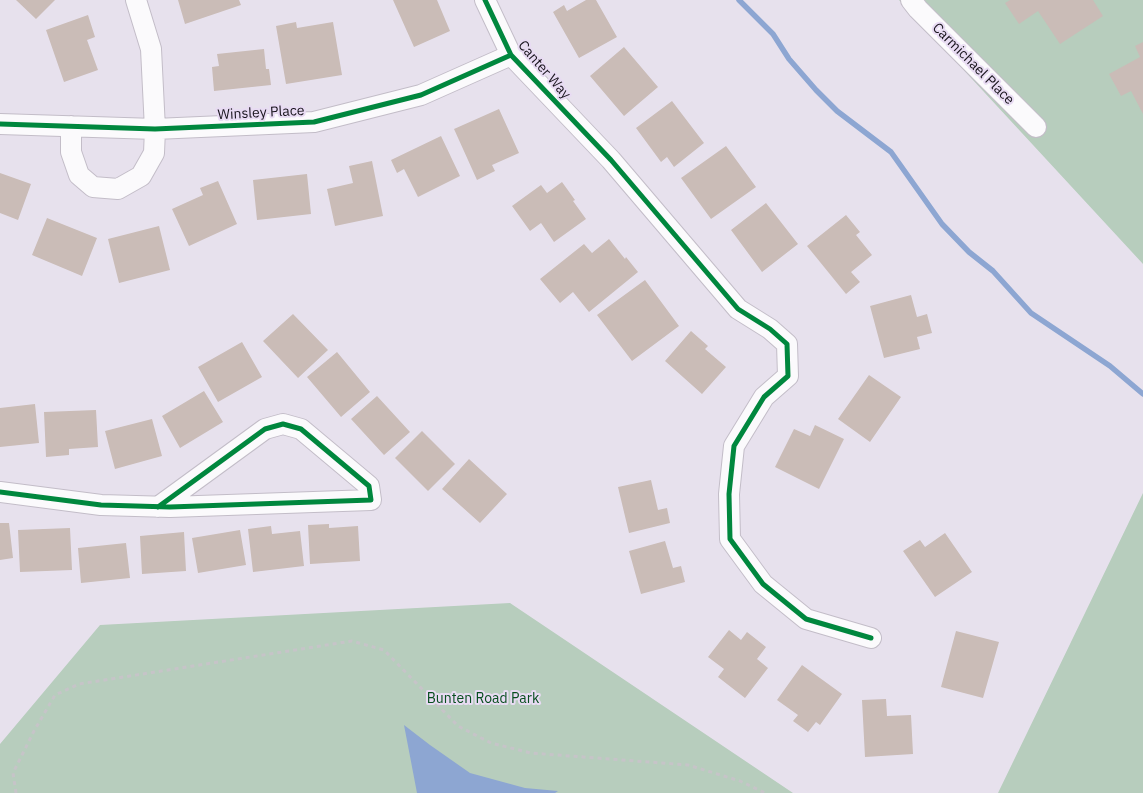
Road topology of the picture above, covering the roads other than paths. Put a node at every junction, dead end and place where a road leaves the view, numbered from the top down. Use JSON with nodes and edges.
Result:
{"nodes":[{"id":1,"x":136,"y":0,"type":"edge"},
{"id":2,"x":485,"y":0,"type":"edge"},
{"id":3,"x":912,"y":0,"type":"edge"},
{"id":4,"x":511,"y":55,"type":"junction"},
{"id":5,"x":0,"y":124,"type":"edge"},
{"id":6,"x":71,"y":126,"type":"junction"},
{"id":7,"x":1036,"y":127,"type":"dead end"},
{"id":8,"x":156,"y":129,"type":"junction"},
{"id":9,"x":0,"y":492,"type":"edge"},
{"id":10,"x":158,"y":507,"type":"junction"},
{"id":11,"x":871,"y":638,"type":"dead end"}],
"edges":[{"from":1,"to":8,"type":"street"},
{"from":2,"to":4,"type":"street","name":"Canter Way"},
{"from":3,"to":7,"type":"street","name":"Carmichael Place"},
{"from":4,"to":8,"type":"street","name":"Winsley Place"},
{"from":4,"to":11,"type":"street","name":"Canter Way"},
{"from":5,"to":6,"type":"street","name":"Winsley Place"},
{"from":6,"to":8,"type":"street","name":"Winsley Place"},
{"from":6,"to":8,"type":"street"},
{"from":9,"to":10,"type":"street"},
{"from":10,"to":10,"type":"street"}]}
